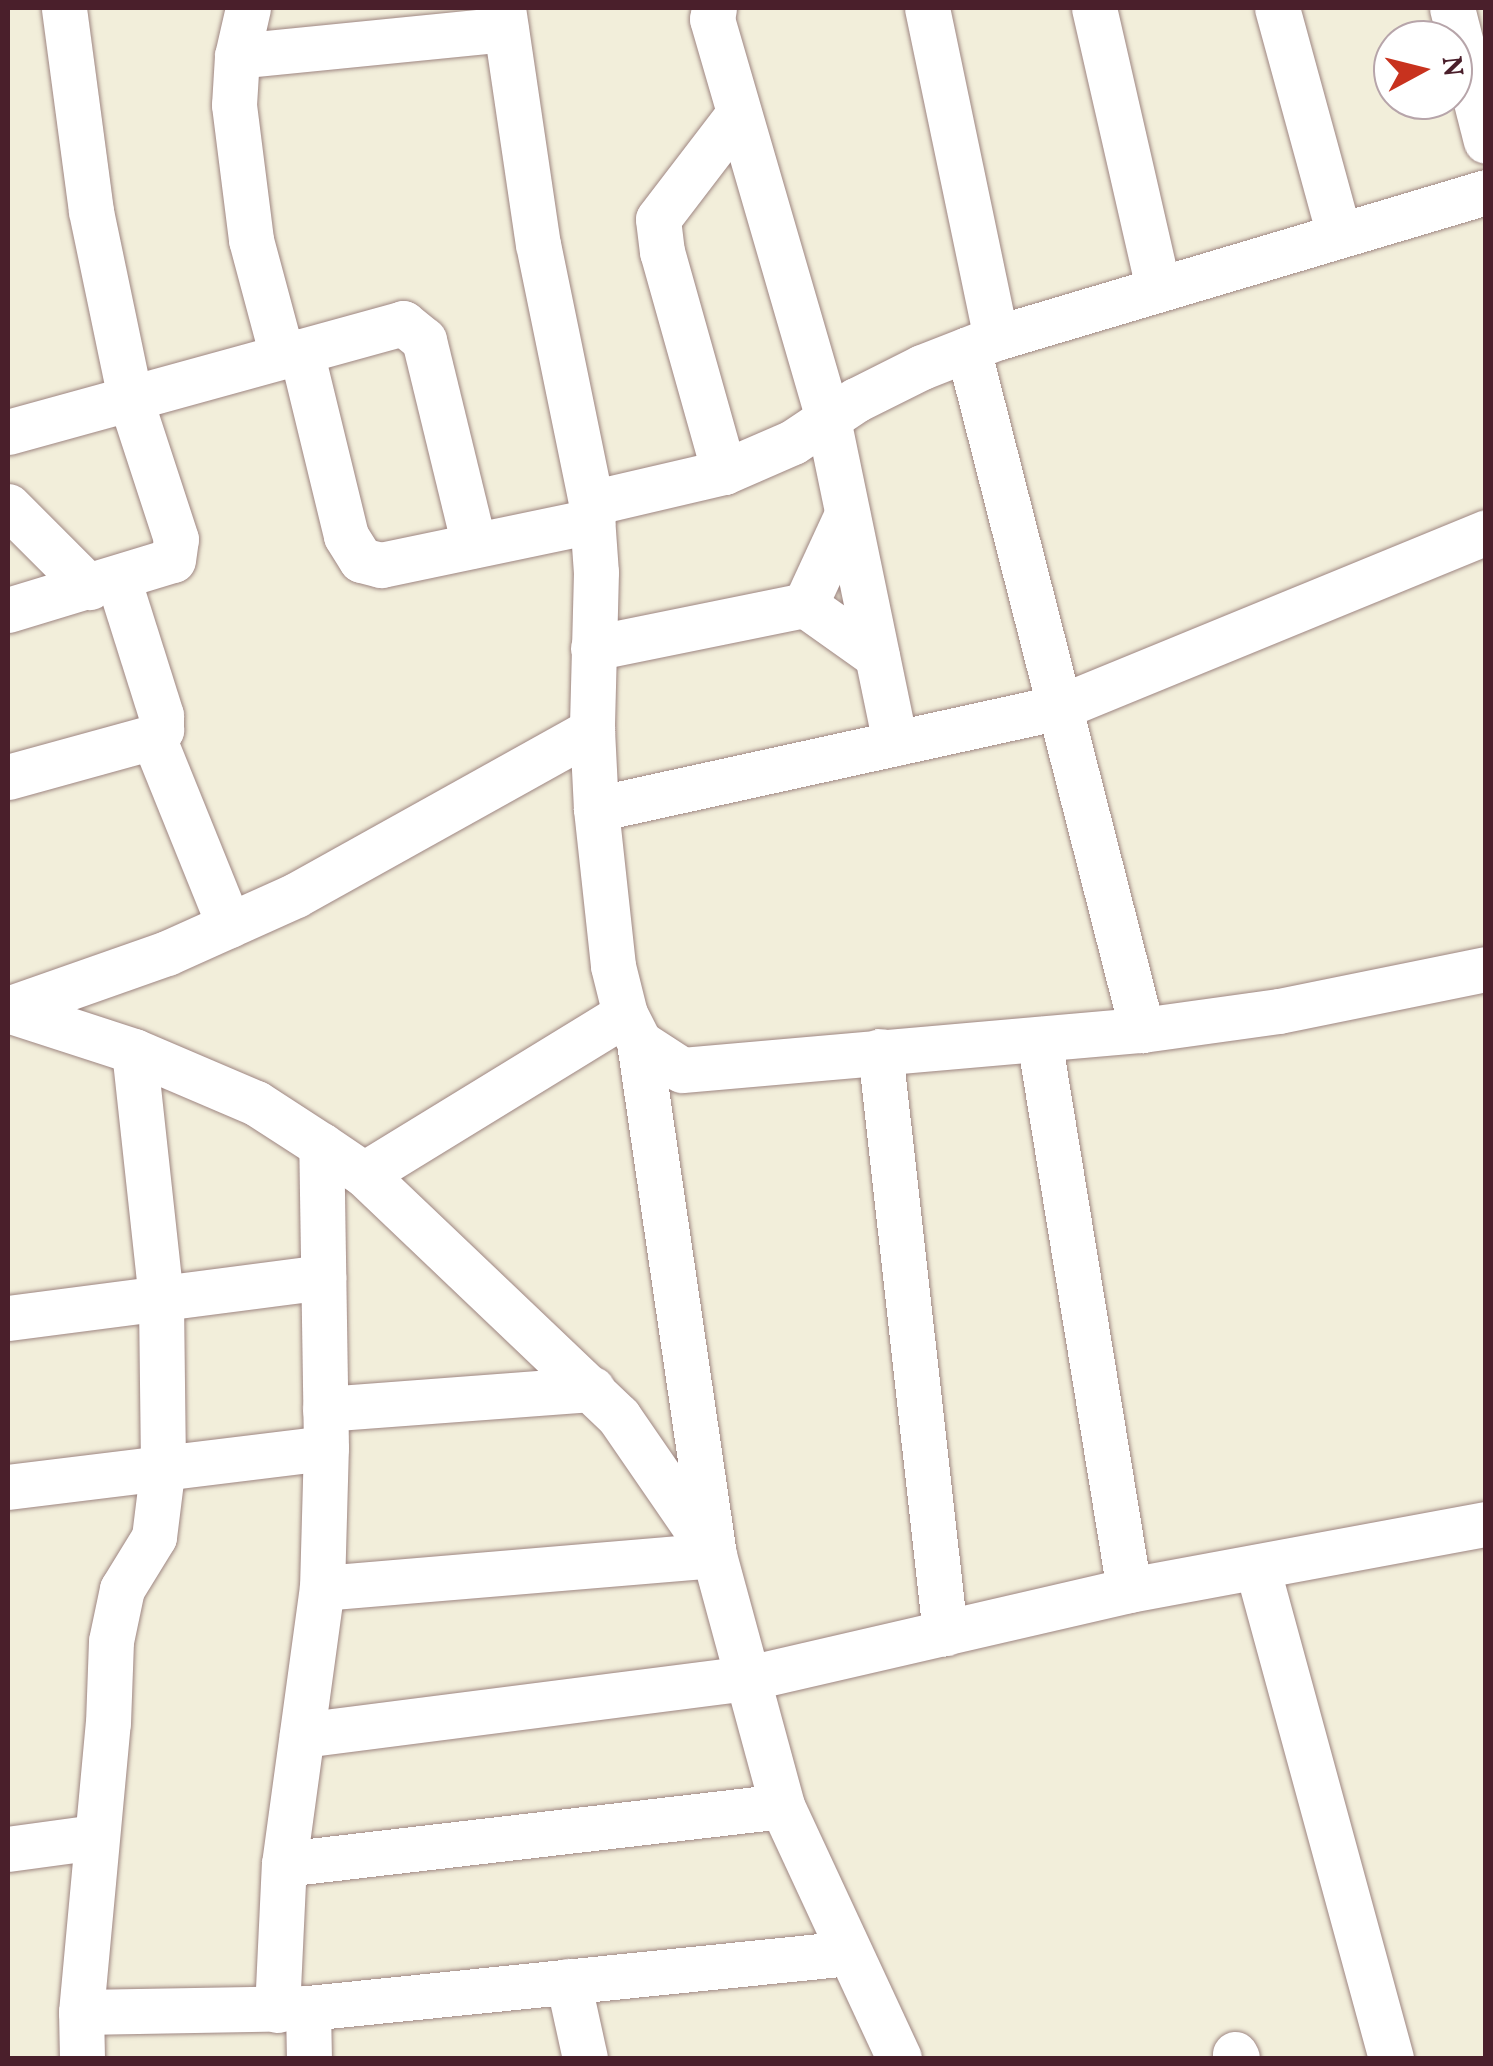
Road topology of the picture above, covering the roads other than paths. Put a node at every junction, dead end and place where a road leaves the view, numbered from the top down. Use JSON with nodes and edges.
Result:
{"nodes":[{"id":1,"x":64,"y":8,"type":"edge"},
{"id":2,"x":248,"y":8,"type":"edge"},
{"id":3,"x":714,"y":8,"type":"edge"},
{"id":4,"x":927,"y":8,"type":"edge"},
{"id":5,"x":1094,"y":8,"type":"edge"},
{"id":6,"x":1277,"y":8,"type":"edge"},
{"id":7,"x":1452,"y":8,"type":"edge"},
{"id":8,"x":504,"y":18,"type":"edge"},
{"id":9,"x":237,"y":56,"type":"junction"},
{"id":10,"x":739,"y":113,"type":"junction"},
{"id":11,"x":1486,"y":141,"type":"edge"},
{"id":12,"x":1486,"y":192,"type":"edge"},
{"id":13,"x":1339,"y":234,"type":"junction"},
{"id":14,"x":1158,"y":288,"type":"junction"},
{"id":15,"x":982,"y":344,"type":"junction"},
{"id":16,"x":292,"y":354,"type":"junction"},
{"id":17,"x":130,"y":398,"type":"junction"},
{"id":18,"x":828,"y":419,"type":"junction"},
{"id":19,"x":8,"y":432,"type":"edge"},
{"id":20,"x":724,"y":472,"type":"junction"},
{"id":21,"x":8,"y":506,"type":"edge"},
{"id":22,"x":591,"y":512,"type":"junction"},
{"id":23,"x":847,"y":514,"type":"junction"},
{"id":24,"x":1486,"y":532,"type":"edge"},
{"id":25,"x":474,"y":545,"type":"junction"},
{"id":26,"x":104,"y":583,"type":"junction"},
{"id":27,"x":805,"y":604,"type":"junction"},
{"id":28,"x":8,"y":610,"type":"edge"},
{"id":29,"x":593,"y":648,"type":"junction"},
{"id":30,"x":877,"y":656,"type":"junction"},
{"id":31,"x":1060,"y":707,"type":"junction"},
{"id":32,"x":592,"y":730,"type":"junction"},
{"id":33,"x":153,"y":736,"type":"junction"},
{"id":34,"x":895,"y":744,"type":"junction"},
{"id":35,"x":8,"y":777,"type":"edge"},
{"id":36,"x":596,"y":809,"type":"junction"},
{"id":37,"x":230,"y":926,"type":"junction"},
{"id":38,"x":1486,"y":969,"type":"edge"},
{"id":39,"x":8,"y":1009,"type":"edge"},
{"id":40,"x":632,"y":1028,"type":"junction"},
{"id":41,"x":1142,"y":1030,"type":"junction"},
{"id":42,"x":1039,"y":1039,"type":"junction"},
{"id":43,"x":134,"y":1051,"type":"junction"},
{"id":44,"x":880,"y":1051,"type":"junction"},
{"id":45,"x":321,"y":1145,"type":"junction"},
{"id":46,"x":364,"y":1174,"type":"junction"},
{"id":47,"x":323,"y":1277,"type":"junction"},
{"id":48,"x":160,"y":1299,"type":"junction"},
{"id":49,"x":8,"y":1318,"type":"edge"},
{"id":50,"x":592,"y":1389,"type":"junction"},
{"id":51,"x":326,"y":1429,"type":"junction"},
{"id":52,"x":164,"y":1465,"type":"junction"},
{"id":53,"x":8,"y":1486,"type":"edge"},
{"id":54,"x":1486,"y":1524,"type":"edge"},
{"id":55,"x":714,"y":1555,"type":"junction"},
{"id":56,"x":1257,"y":1567,"type":"junction"},
{"id":57,"x":322,"y":1588,"type":"junction"},
{"id":58,"x":1129,"y":1590,"type":"junction"},
{"id":59,"x":946,"y":1632,"type":"junction"},
{"id":60,"x":748,"y":1678,"type":"junction"},
{"id":61,"x":302,"y":1735,"type":"junction"},
{"id":62,"x":782,"y":1806,"type":"junction"},
{"id":63,"x":96,"y":1837,"type":"junction"},
{"id":64,"x":8,"y":1848,"type":"edge"},
{"id":65,"x":284,"y":1864,"type":"junction"},
{"id":66,"x":849,"y":1953,"type":"junction"},
{"id":67,"x":568,"y":1981,"type":"junction"},
{"id":68,"x":292,"y":2009,"type":"junction"},
{"id":69,"x":82,"y":2012,"type":"junction"},
{"id":70,"x":82,"y":2058,"type":"edge"},
{"id":71,"x":310,"y":2058,"type":"edge"},
{"id":72,"x":585,"y":2058,"type":"edge"},
{"id":73,"x":900,"y":2058,"type":"edge"},
{"id":74,"x":1391,"y":2058,"type":"edge"}],
"edges":[{"from":1,"to":17,"type":"street"},
{"from":2,"to":9,"type":"street"},
{"from":3,"to":10,"type":"street"},
{"from":4,"to":15,"type":"street"},
{"from":5,"to":14,"type":"street"},
{"from":6,"to":13,"type":"street"},
{"from":7,"to":11,"type":"street"},
{"from":8,"to":9,"type":"street"},
{"from":8,"to":22,"type":"street"},
{"from":9,"to":16,"type":"street"},
{"from":10,"to":18,"type":"street"},
{"from":10,"to":20,"type":"street"},
{"from":12,"to":13,"type":"street"},
{"from":13,"to":14,"type":"street"},
{"from":14,"to":15,"type":"street"},
{"from":15,"to":18,"type":"street"},
{"from":15,"to":31,"type":"street"},
{"from":16,"to":17,"type":"street"},
{"from":16,"to":25,"type":"street"},
{"from":16,"to":25,"type":"street"},
{"from":17,"to":19,"type":"street"},
{"from":17,"to":26,"type":"street"},
{"from":18,"to":20,"type":"street"},
{"from":18,"to":23,"type":"street"},
{"from":20,"to":22,"type":"street"},
{"from":21,"to":26,"type":"street"},
{"from":22,"to":25,"type":"street"},
{"from":22,"to":29,"type":"street"},
{"from":23,"to":27,"type":"street"},
{"from":23,"to":30,"type":"street"},
{"from":24,"to":31,"type":"street"},
{"from":26,"to":28,"type":"street"},
{"from":26,"to":33,"type":"street"},
{"from":27,"to":29,"type":"street"},
{"from":27,"to":30,"type":"street"},
{"from":29,"to":32,"type":"street"},
{"from":30,"to":34,"type":"street"},
{"from":31,"to":34,"type":"street"},
{"from":31,"to":41,"type":"street"},
{"from":32,"to":36,"type":"street"},
{"from":32,"to":37,"type":"street"},
{"from":33,"to":35,"type":"street"},
{"from":33,"to":37,"type":"street"},
{"from":34,"to":36,"type":"street"},
{"from":36,"to":40,"type":"street"},
{"from":37,"to":39,"type":"street"},
{"from":38,"to":41,"type":"street"},
{"from":39,"to":43,"type":"street"},
{"from":40,"to":44,"type":"street"},
{"from":40,"to":46,"type":"street"},
{"from":40,"to":55,"type":"street"},
{"from":41,"to":42,"type":"street"},
{"from":42,"to":44,"type":"street"},
{"from":42,"to":58,"type":"street"},
{"from":43,"to":45,"type":"street"},
{"from":43,"to":48,"type":"street"},
{"from":44,"to":59,"type":"street"},
{"from":45,"to":46,"type":"street"},
{"from":45,"to":47,"type":"street"},
{"from":46,"to":50,"type":"street"},
{"from":47,"to":48,"type":"street"},
{"from":47,"to":51,"type":"street"},
{"from":48,"to":49,"type":"street"},
{"from":48,"to":52,"type":"street"},
{"from":50,"to":51,"type":"street"},
{"from":50,"to":55,"type":"street"},
{"from":51,"to":52,"type":"street"},
{"from":51,"to":57,"type":"street"},
{"from":52,"to":53,"type":"street"},
{"from":52,"to":63,"type":"street"},
{"from":54,"to":56,"type":"street"},
{"from":55,"to":57,"type":"street"},
{"from":55,"to":60,"type":"street"},
{"from":56,"to":58,"type":"street"},
{"from":56,"to":74,"type":"street"},
{"from":57,"to":61,"type":"street"},
{"from":58,"to":59,"type":"street"},
{"from":59,"to":60,"type":"street"},
{"from":60,"to":61,"type":"street"},
{"from":60,"to":62,"type":"street"},
{"from":61,"to":65,"type":"street"},
{"from":62,"to":65,"type":"street"},
{"from":62,"to":66,"type":"street"},
{"from":63,"to":64,"type":"street"},
{"from":63,"to":69,"type":"street"},
{"from":65,"to":68,"type":"street"},
{"from":66,"to":67,"type":"street"},
{"from":66,"to":73,"type":"street"},
{"from":67,"to":68,"type":"street"},
{"from":67,"to":72,"type":"street"},
{"from":68,"to":69,"type":"street"},
{"from":68,"to":71,"type":"street"},
{"from":69,"to":70,"type":"street"}]}
